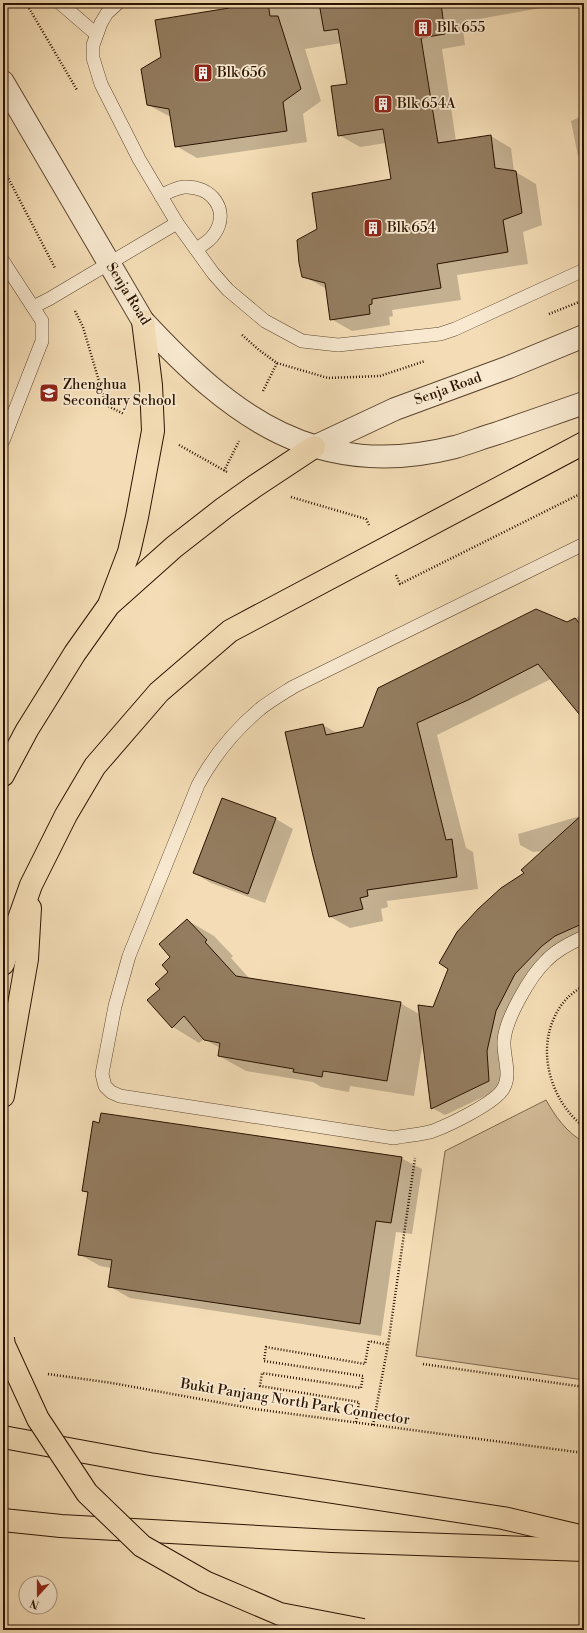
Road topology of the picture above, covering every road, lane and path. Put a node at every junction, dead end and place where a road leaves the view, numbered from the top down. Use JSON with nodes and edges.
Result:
{"nodes":[{"id":1,"x":26,"y":3,"type":"edge"},
{"id":2,"x":60,"y":3,"type":"edge"},
{"id":3,"x":118,"y":3,"type":"edge"},
{"id":4,"x":96,"y":34,"type":"junction"},
{"id":5,"x":3,"y":82,"type":"edge"},
{"id":6,"x":77,"y":91,"type":"dead end"},
{"id":7,"x":161,"y":196,"type":"junction"},
{"id":8,"x":177,"y":223,"type":"junction"},
{"id":9,"x":196,"y":249,"type":"junction"},
{"id":10,"x":3,"y":261,"type":"edge"},
{"id":11,"x":109,"y":264,"type":"junction"},
{"id":12,"x":584,"y":270,"type":"edge"},
{"id":13,"x":584,"y":300,"type":"edge"},
{"id":14,"x":33,"y":307,"type":"junction"},
{"id":15,"x":548,"y":314,"type":"dead end"},
{"id":16,"x":143,"y":321,"type":"junction"},
{"id":17,"x":236,"y":330,"type":"dead end"},
{"id":18,"x":584,"y":336,"type":"edge"},
{"id":19,"x":431,"y":359,"type":"dead end"},
{"id":20,"x":584,"y":403,"type":"edge"},
{"id":21,"x":3,"y":441,"type":"edge"},
{"id":22,"x":584,"y":443,"type":"edge"},
{"id":23,"x":314,"y":447,"type":"junction"},
{"id":24,"x":224,"y":470,"type":"dead end"},
{"id":25,"x":255,"y":486,"type":"junction"},
{"id":26,"x":584,"y":492,"type":"edge"},
{"id":27,"x":584,"y":544,"type":"edge"},
{"id":28,"x":382,"y":549,"type":"junction"},
{"id":29,"x":109,"y":605,"type":"junction"},
{"id":30,"x":3,"y":775,"type":"edge"},
{"id":31,"x":31,"y":884,"type":"junction"},
{"id":32,"x":584,"y":937,"type":"edge"},
{"id":33,"x":3,"y":964,"type":"edge"},
{"id":34,"x":584,"y":985,"type":"edge"},
{"id":35,"x":3,"y":1096,"type":"edge"},
{"id":36,"x":584,"y":1128,"type":"edge"},
{"id":37,"x":418,"y":1133,"type":"junction"},
{"id":38,"x":3,"y":1339,"type":"edge"},
{"id":39,"x":388,"y":1345,"type":"junction"},
{"id":40,"x":423,"y":1364,"type":"dead end"},
{"id":41,"x":42,"y":1373,"type":"dead end"},
{"id":42,"x":584,"y":1388,"type":"edge"},
{"id":43,"x":356,"y":1422,"type":"junction"},
{"id":44,"x":373,"y":1425,"type":"junction"},
{"id":45,"x":3,"y":1437,"type":"edge"},
{"id":46,"x":584,"y":1453,"type":"edge"},
{"id":47,"x":3,"y":1520,"type":"edge"},
{"id":48,"x":584,"y":1537,"type":"edge"},
{"id":49,"x":584,"y":1550,"type":"edge"},
{"id":50,"x":363,"y":1630,"type":"edge"}],
"edges":[{"from":1,"to":6,"type":"path"},
{"from":2,"to":4,"type":"lane"},
{"from":3,"to":4,"type":"lane"},
{"from":4,"to":7,"type":"lane"},
{"from":5,"to":11,"type":"street","name":"Senja Road"},
{"from":7,"to":8,"type":"lane"},
{"from":7,"to":9,"type":"lane"},
{"from":8,"to":9,"type":"lane"},
{"from":8,"to":11,"type":"lane"},
{"from":9,"to":12,"type":"lane"},
{"from":10,"to":14,"type":"lane"},
{"from":11,"to":14,"type":"lane"},
{"from":11,"to":16,"type":"street","name":"Senja Road"},
{"from":13,"to":15,"type":"path"},
{"from":14,"to":21,"type":"lane"},
{"from":16,"to":23,"type":"street","name":"Senja Road"},
{"from":16,"to":29,"type":"highway"},
{"from":17,"to":19,"type":"path"},
{"from":18,"to":23,"type":"street","name":"Senja Road"},
{"from":20,"to":23,"type":"street","name":"Senja Road"},
{"from":22,"to":28,"type":"highway"},
{"from":23,"to":25,"type":"highway"},
{"from":24,"to":25,"type":"path"},
{"from":25,"to":28,"type":"path"},
{"from":25,"to":29,"type":"highway"},
{"from":26,"to":28,"type":"path"},
{"from":27,"to":37,"type":"lane"},
{"from":28,"to":31,"type":"highway"},
{"from":29,"to":30,"type":"highway"},
{"from":31,"to":33,"type":"highway"},
{"from":31,"to":35,"type":"highway"},
{"from":32,"to":37,"type":"lane"},
{"from":34,"to":36,"type":"path"},
{"from":37,"to":39,"type":"path"},
{"from":38,"to":50,"type":"highway","bridge":true},
{"from":39,"to":43,"type":"path"},
{"from":39,"to":44,"type":"path"},
{"from":40,"to":42,"type":"path"},
{"from":41,"to":43,"type":"path","name":"Bukit Panjang North Park Connector"},
{"from":43,"to":44,"type":"path","name":"Bukit Panjang North Park Connector"},
{"from":44,"to":46,"type":"path","name":"Bukit Panjang North Park Connector"},
{"from":45,"to":48,"type":"highway"},
{"from":47,"to":49,"type":"highway"}]}
